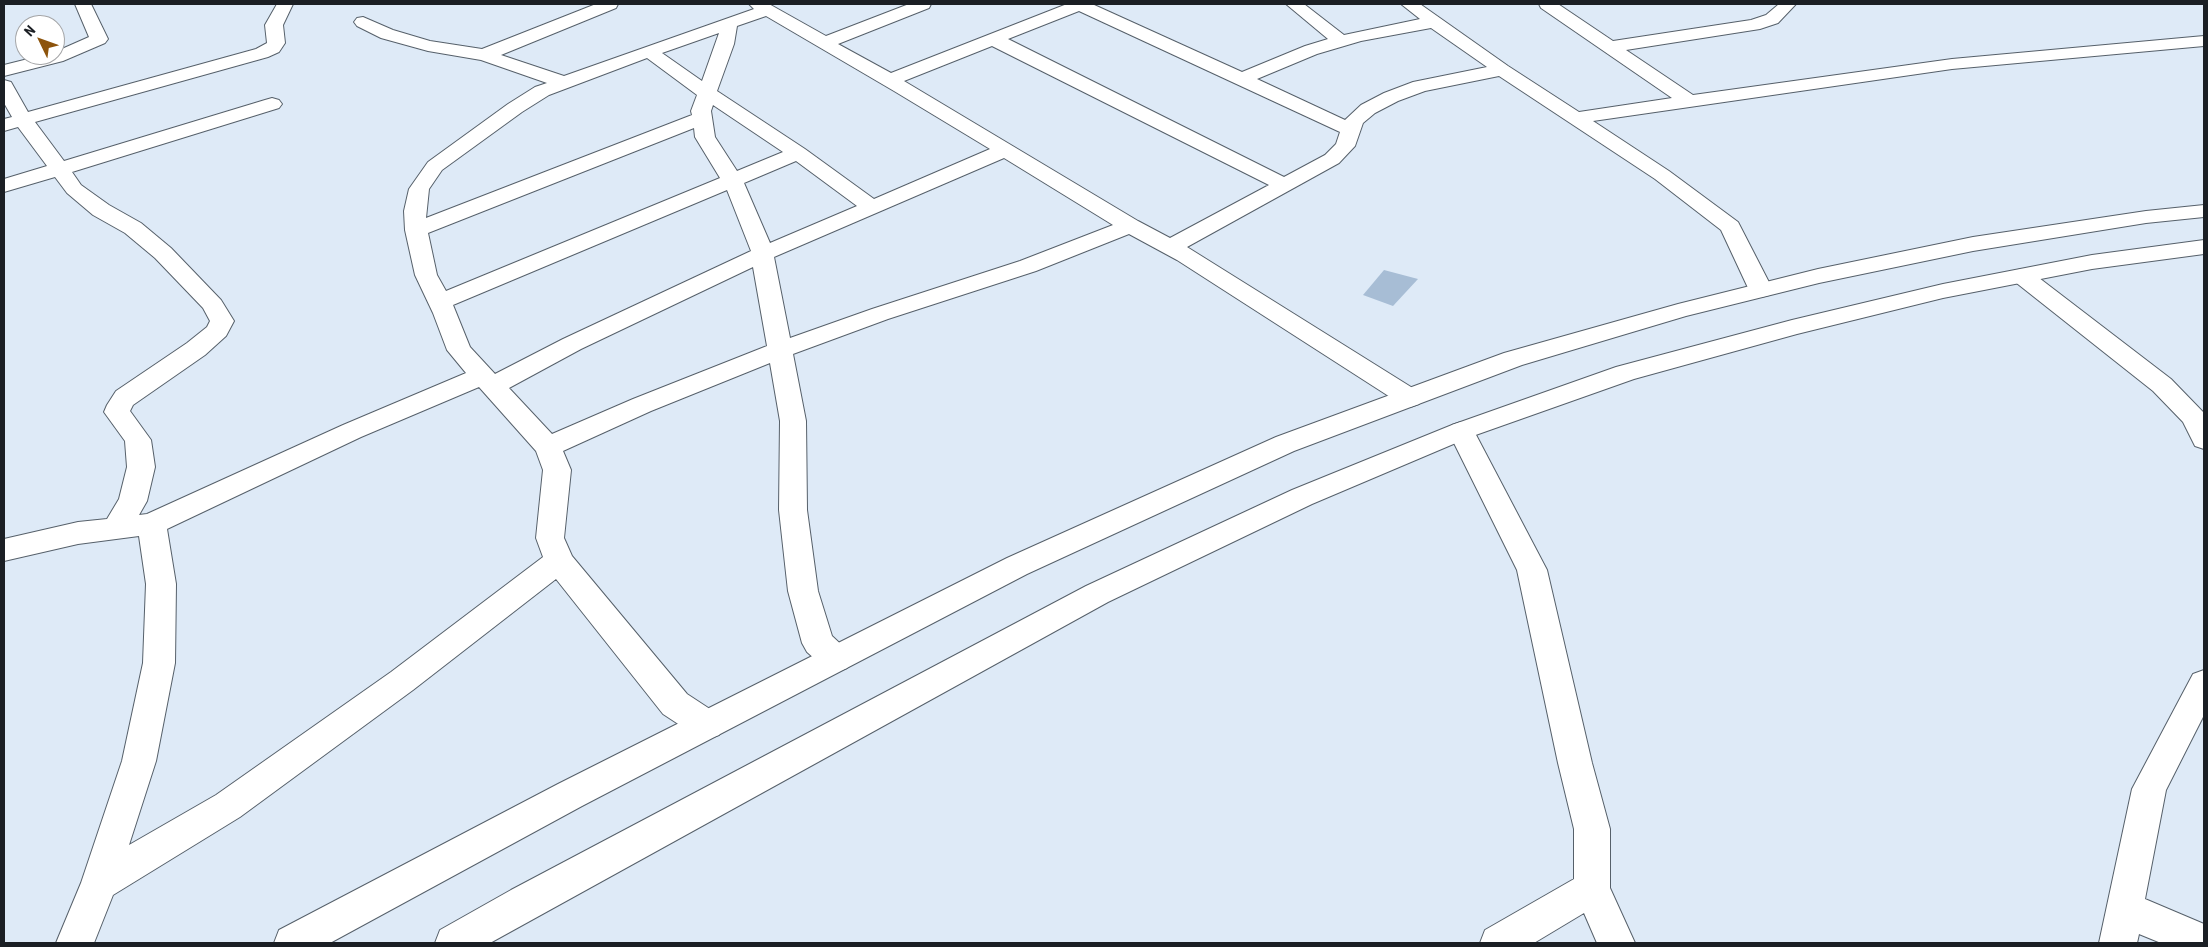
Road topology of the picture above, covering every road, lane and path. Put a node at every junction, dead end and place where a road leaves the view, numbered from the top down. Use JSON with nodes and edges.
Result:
{"nodes":[{"id":1,"x":284,"y":4,"type":"edge"},
{"id":2,"x":923,"y":4,"type":"edge"},
{"id":3,"x":1080,"y":4,"type":"edge"},
{"id":4,"x":1294,"y":4,"type":"edge"},
{"id":5,"x":1409,"y":4,"type":"edge"},
{"id":6,"x":1547,"y":4,"type":"edge"},
{"id":7,"x":1788,"y":4,"type":"edge"},
{"id":8,"x":90,"y":5,"type":"edge"},
{"id":9,"x":600,"y":5,"type":"edge"},
{"id":10,"x":762,"y":7,"type":"edge"},
{"id":11,"x":363,"y":22,"type":"dead end"},
{"id":12,"x":1433,"y":22,"type":"junction"},
{"id":13,"x":729,"y":24,"type":"junction"},
{"id":14,"x":993,"y":39,"type":"junction"},
{"id":15,"x":1341,"y":41,"type":"junction"},
{"id":16,"x":2204,"y":41,"type":"edge"},
{"id":17,"x":824,"y":42,"type":"junction"},
{"id":18,"x":1610,"y":47,"type":"junction"},
{"id":19,"x":650,"y":52,"type":"junction"},
{"id":20,"x":484,"y":55,"type":"junction"},
{"id":21,"x":1502,"y":70,"type":"junction"},
{"id":22,"x":4,"y":71,"type":"edge"},
{"id":23,"x":1241,"y":79,"type":"junction"},
{"id":24,"x":890,"y":80,"type":"junction"},
{"id":25,"x":563,"y":82,"type":"junction"},
{"id":26,"x":4,"y":86,"type":"edge"},
{"id":27,"x":707,"y":93,"type":"junction"},
{"id":28,"x":1690,"y":102,"type":"junction"},
{"id":29,"x":272,"y":104,"type":"dead end"},
{"id":30,"x":702,"y":118,"type":"junction"},
{"id":31,"x":1576,"y":118,"type":"junction"},
{"id":32,"x":14,"y":122,"type":"edge"},
{"id":33,"x":1352,"y":130,"type":"junction"},
{"id":34,"x":1004,"y":150,"type":"junction"},
{"id":35,"x":798,"y":153,"type":"junction"},
{"id":36,"x":59,"y":169,"type":"junction"},
{"id":37,"x":732,"y":181,"type":"junction"},
{"id":38,"x":1283,"y":184,"type":"junction"},
{"id":39,"x":4,"y":186,"type":"edge"},
{"id":40,"x":872,"y":207,"type":"junction"},
{"id":41,"x":2204,"y":210,"type":"edge"},
{"id":42,"x":1130,"y":226,"type":"junction"},
{"id":43,"x":416,"y":230,"type":"junction"},
{"id":44,"x":1171,"y":247,"type":"junction"},
{"id":45,"x":2204,"y":248,"type":"edge"},
{"id":46,"x":763,"y":254,"type":"junction"},
{"id":47,"x":2022,"y":276,"type":"junction"},
{"id":48,"x":1761,"y":290,"type":"junction"},
{"id":49,"x":439,"y":302,"type":"junction"},
{"id":50,"x":780,"y":350,"type":"junction"},
{"id":51,"x":488,"y":381,"type":"junction"},
{"id":52,"x":1410,"y":398,"type":"junction"},
{"id":53,"x":2201,"y":426,"type":"edge"},
{"id":54,"x":1461,"y":431,"type":"junction"},
{"id":55,"x":548,"y":447,"type":"junction"},
{"id":56,"x":152,"y":524,"type":"junction"},
{"id":57,"x":115,"y":529,"type":"junction"},
{"id":58,"x":4,"y":550,"type":"edge"},
{"id":59,"x":559,"y":561,"type":"junction"},
{"id":60,"x":836,"y":659,"type":"junction"},
{"id":61,"x":2204,"y":683,"type":"edge"},
{"id":62,"x":707,"y":725,"type":"junction"},
{"id":63,"x":99,"y":883,"type":"junction"},
{"id":64,"x":1592,"y":888,"type":"junction"},
{"id":65,"x":2121,"y":926,"type":"edge"},
{"id":66,"x":75,"y":943,"type":"edge"},
{"id":67,"x":293,"y":943,"type":"edge"},
{"id":68,"x":454,"y":943,"type":"edge"},
{"id":69,"x":1499,"y":943,"type":"edge"},
{"id":70,"x":1616,"y":943,"type":"edge"},
{"id":71,"x":2204,"y":943,"type":"edge"}],
"edges":[{"from":1,"to":32,"type":"street"},
{"from":2,"to":17,"type":"street"},
{"from":3,"to":14,"type":"street"},
{"from":3,"to":23,"type":"street"},
{"from":4,"to":15,"type":"street"},
{"from":5,"to":12,"type":"street"},
{"from":6,"to":18,"type":"street"},
{"from":7,"to":18,"type":"street"},
{"from":8,"to":22,"type":"street"},
{"from":9,"to":20,"type":"street"},
{"from":10,"to":13,"type":"street"},
{"from":10,"to":17,"type":"street"},
{"from":11,"to":20,"type":"street"},
{"from":12,"to":15,"type":"street"},
{"from":12,"to":21,"type":"street"},
{"from":13,"to":19,"type":"street"},
{"from":13,"to":27,"type":"street"},
{"from":14,"to":24,"type":"street"},
{"from":14,"to":38,"type":"street"},
{"from":15,"to":23,"type":"street"},
{"from":16,"to":28,"type":"street"},
{"from":17,"to":24,"type":"street"},
{"from":18,"to":28,"type":"street"},
{"from":19,"to":25,"type":"street"},
{"from":19,"to":27,"type":"street"},
{"from":20,"to":25,"type":"street"},
{"from":21,"to":31,"type":"street"},
{"from":21,"to":33,"type":"street"},
{"from":23,"to":33,"type":"street"},
{"from":24,"to":34,"type":"street"},
{"from":25,"to":43,"type":"street"},
{"from":26,"to":32,"type":"street"},
{"from":27,"to":30,"type":"street"},
{"from":27,"to":35,"type":"street"},
{"from":28,"to":31,"type":"street"},
{"from":29,"to":36,"type":"street"},
{"from":30,"to":37,"type":"street"},
{"from":30,"to":43,"type":"street"},
{"from":31,"to":48,"type":"street"},
{"from":32,"to":36,"type":"street"},
{"from":33,"to":38,"type":"street"},
{"from":34,"to":40,"type":"street"},
{"from":34,"to":42,"type":"street"},
{"from":35,"to":37,"type":"street"},
{"from":35,"to":40,"type":"street"},
{"from":36,"to":39,"type":"street"},
{"from":36,"to":57,"type":"street"},
{"from":37,"to":46,"type":"street"},
{"from":37,"to":49,"type":"street"},
{"from":38,"to":44,"type":"street"},
{"from":40,"to":46,"type":"street"},
{"from":41,"to":48,"type":"street"},
{"from":42,"to":44,"type":"street"},
{"from":42,"to":50,"type":"street"},
{"from":43,"to":49,"type":"street"},
{"from":44,"to":52,"type":"street"},
{"from":45,"to":47,"type":"street"},
{"from":46,"to":50,"type":"street"},
{"from":46,"to":51,"type":"street"},
{"from":47,"to":53,"type":"street"},
{"from":47,"to":54,"type":"street"},
{"from":48,"to":52,"type":"street"},
{"from":49,"to":51,"type":"street"},
{"from":50,"to":55,"type":"street"},
{"from":50,"to":60,"type":"street"},
{"from":51,"to":55,"type":"street"},
{"from":51,"to":56,"type":"street"},
{"from":52,"to":60,"type":"street"},
{"from":54,"to":64,"type":"street"},
{"from":54,"to":68,"type":"street"},
{"from":55,"to":59,"type":"street"},
{"from":56,"to":57,"type":"street"},
{"from":56,"to":63,"type":"street"},
{"from":57,"to":58,"type":"street"},
{"from":59,"to":62,"type":"street"},
{"from":59,"to":63,"type":"street"},
{"from":60,"to":62,"type":"street"},
{"from":61,"to":65,"type":"street"},
{"from":62,"to":67,"type":"street"},
{"from":63,"to":66,"type":"street"},
{"from":64,"to":69,"type":"street"},
{"from":64,"to":70,"type":"street"},
{"from":65,"to":71,"type":"street"}]}
